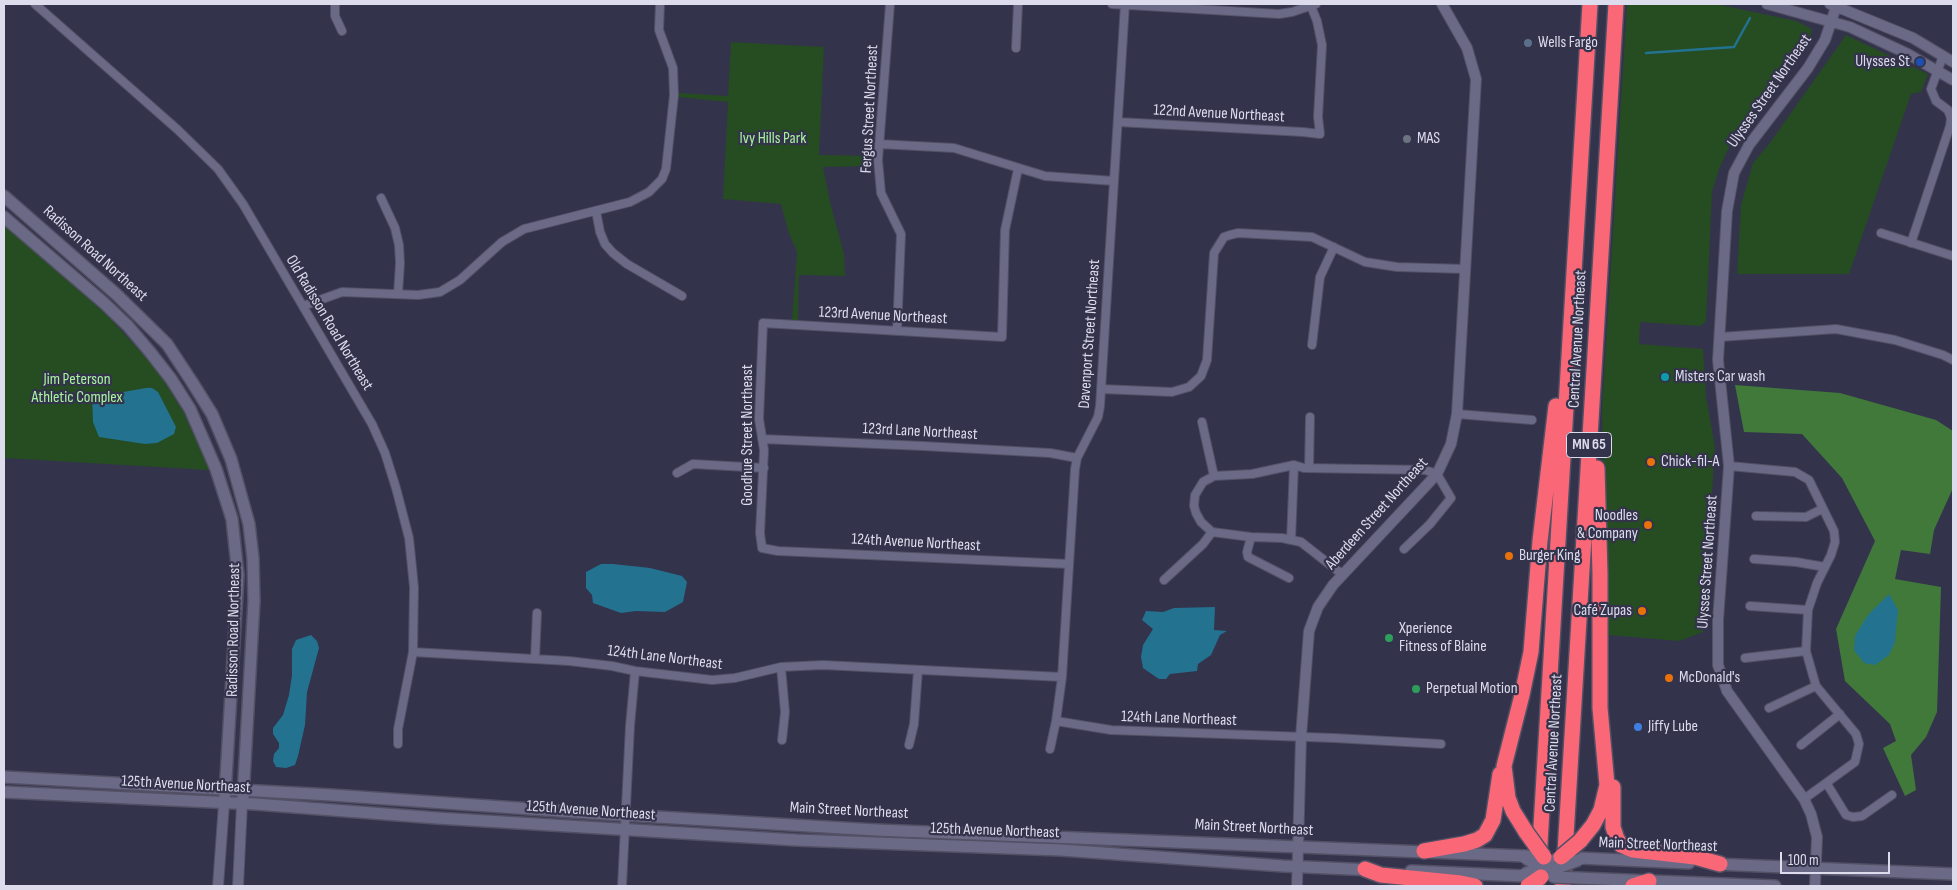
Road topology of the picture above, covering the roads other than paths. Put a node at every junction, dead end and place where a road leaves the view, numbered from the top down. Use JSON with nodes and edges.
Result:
{"nodes":[{"id":1,"x":34,"y":4,"type":"edge"},
{"id":2,"x":335,"y":4,"type":"edge"},
{"id":3,"x":660,"y":4,"type":"edge"},
{"id":4,"x":890,"y":4,"type":"edge"},
{"id":5,"x":1018,"y":4,"type":"edge"},
{"id":6,"x":1112,"y":4,"type":"edge"},
{"id":7,"x":1125,"y":4,"type":"edge"},
{"id":8,"x":1442,"y":4,"type":"edge"},
{"id":9,"x":1590,"y":4,"type":"edge"},
{"id":10,"x":1616,"y":4,"type":"edge"},
{"id":11,"x":1767,"y":4,"type":"edge"},
{"id":12,"x":1835,"y":4,"type":"edge"},
{"id":13,"x":1313,"y":5,"type":"edge"},
{"id":14,"x":1832,"y":21,"type":"junction"},
{"id":15,"x":342,"y":31,"type":"dead end"},
{"id":16,"x":1016,"y":48,"type":"dead end"},
{"id":17,"x":1943,"y":56,"type":"junction"},
{"id":18,"x":1953,"y":62,"type":"edge"},
{"id":19,"x":1937,"y":70,"type":"junction"},
{"id":20,"x":1953,"y":80,"type":"edge"},
{"id":21,"x":1118,"y":122,"type":"junction"},
{"id":22,"x":879,"y":144,"type":"junction"},
{"id":23,"x":1018,"y":169,"type":"junction"},
{"id":24,"x":1114,"y":181,"type":"junction"},
{"id":25,"x":4,"y":196,"type":"edge"},
{"id":26,"x":381,"y":198,"type":"dead end"},
{"id":27,"x":596,"y":211,"type":"junction"},
{"id":28,"x":4,"y":217,"type":"edge"},
{"id":29,"x":1881,"y":233,"type":"dead end"},
{"id":30,"x":1911,"y":243,"type":"junction"},
{"id":31,"x":1334,"y":247,"type":"junction"},
{"id":32,"x":1953,"y":256,"type":"edge"},
{"id":33,"x":1465,"y":269,"type":"junction"},
{"id":34,"x":398,"y":294,"type":"junction"},
{"id":35,"x":682,"y":296,"type":"dead end"},
{"id":36,"x":303,"y":306,"type":"junction"},
{"id":37,"x":1571,"y":318,"type":"junction"},
{"id":38,"x":763,"y":323,"type":"joint"},
{"id":39,"x":896,"y":331,"type":"junction"},
{"id":40,"x":1720,"y":337,"type":"junction"},
{"id":41,"x":1312,"y":345,"type":"dead end"},
{"id":42,"x":1953,"y":360,"type":"edge"},
{"id":43,"x":1101,"y":389,"type":"junction"},
{"id":44,"x":1591,"y":399,"type":"junction"},
{"id":45,"x":1457,"y":414,"type":"junction"},
{"id":46,"x":1310,"y":418,"type":"dead end"},
{"id":47,"x":1532,"y":420,"type":"dead end"},
{"id":48,"x":1202,"y":422,"type":"dead end"},
{"id":49,"x":762,"y":439,"type":"junction"},
{"id":50,"x":1077,"y":458,"type":"junction"},
{"id":51,"x":1294,"y":465,"type":"junction"},
{"id":52,"x":1729,"y":466,"type":"junction"},
{"id":53,"x":764,"y":468,"type":"junction"},
{"id":54,"x":1308,"y":468,"type":"junction"},
{"id":55,"x":676,"y":473,"type":"dead end"},
{"id":56,"x":1437,"y":474,"type":"junction"},
{"id":57,"x":1214,"y":476,"type":"junction"},
{"id":58,"x":1822,"y":509,"type":"junction"},
{"id":59,"x":1756,"y":516,"type":"dead end"},
{"id":60,"x":1212,"y":532,"type":"junction"},
{"id":61,"x":1251,"y":537,"type":"junction"},
{"id":62,"x":1291,"y":540,"type":"junction"},
{"id":63,"x":762,"y":548,"type":"joint"},
{"id":64,"x":1404,"y":549,"type":"dead end"},
{"id":65,"x":1754,"y":560,"type":"dead end"},
{"id":66,"x":1069,"y":564,"type":"junction"},
{"id":67,"x":1825,"y":567,"type":"junction"},
{"id":68,"x":1343,"y":575,"type":"junction"},
{"id":69,"x":1289,"y":578,"type":"dead end"},
{"id":70,"x":1164,"y":580,"type":"dead end"},
{"id":71,"x":1750,"y":606,"type":"dead end"},
{"id":72,"x":1808,"y":610,"type":"junction"},
{"id":73,"x":537,"y":613,"type":"dead end"},
{"id":74,"x":1806,"y":651,"type":"junction"},
{"id":75,"x":413,"y":652,"type":"junction"},
{"id":76,"x":1745,"y":658,"type":"dead end"},
{"id":77,"x":535,"y":659,"type":"junction"},
{"id":78,"x":781,"y":667,"type":"junction"},
{"id":79,"x":918,"y":670,"type":"junction"},
{"id":80,"x":635,"y":671,"type":"junction"},
{"id":81,"x":1062,"y":677,"type":"junction"},
{"id":82,"x":1816,"y":686,"type":"junction"},
{"id":83,"x":1769,"y":708,"type":"dead end"},
{"id":84,"x":1840,"y":714,"type":"junction"},
{"id":85,"x":1056,"y":721,"type":"junction"},
{"id":86,"x":1301,"y":737,"type":"junction"},
{"id":87,"x":782,"y":740,"type":"dead end"},
{"id":88,"x":1603,"y":741,"type":"junction"},
{"id":89,"x":398,"y":744,"type":"dead end"},
{"id":90,"x":1441,"y":744,"type":"dead end"},
{"id":91,"x":909,"y":745,"type":"dead end"},
{"id":92,"x":1801,"y":745,"type":"dead end"},
{"id":93,"x":1050,"y":749,"type":"dead end"},
{"id":94,"x":1504,"y":766,"type":"junction"},
{"id":95,"x":4,"y":777,"type":"edge"},
{"id":96,"x":1827,"y":784,"type":"junction"},
{"id":97,"x":225,"y":789,"type":"junction"},
{"id":98,"x":243,"y":790,"type":"junction"},
{"id":99,"x":4,"y":792,"type":"edge"},
{"id":100,"x":1892,"y":794,"type":"dead end"},
{"id":101,"x":1804,"y":799,"type":"junction"},
{"id":102,"x":224,"y":804,"type":"junction"},
{"id":103,"x":242,"y":804,"type":"junction"},
{"id":104,"x":553,"y":810,"type":"joint"},
{"id":105,"x":625,"y":815,"type":"junction"},
{"id":106,"x":625,"y":830,"type":"junction"},
{"id":107,"x":1298,"y":847,"type":"junction"},
{"id":108,"x":1424,"y":851,"type":"junction"},
{"id":109,"x":1720,"y":864,"type":"junction"},
{"id":110,"x":1297,"y":867,"type":"junction"},
{"id":111,"x":1816,"y":868,"type":"junction"},
{"id":112,"x":1365,"y":869,"type":"junction"},
{"id":113,"x":1550,"y":871,"type":"edge"},
{"id":114,"x":1953,"y":874,"type":"edge"},
{"id":115,"x":1523,"y":878,"type":"edge"},
{"id":116,"x":1649,"y":881,"type":"junction"},
{"id":117,"x":218,"y":886,"type":"edge"},
{"id":118,"x":238,"y":886,"type":"edge"},
{"id":119,"x":622,"y":886,"type":"edge"},
{"id":120,"x":1297,"y":886,"type":"edge"},
{"id":121,"x":1475,"y":886,"type":"edge"},
{"id":122,"x":1633,"y":886,"type":"edge"},
{"id":123,"x":1775,"y":886,"type":"edge"},
{"id":124,"x":1815,"y":886,"type":"edge"}],
"edges":[{"from":1,"to":36,"type":"street","name":"Old Radisson Road Northeast"},
{"from":2,"to":15,"type":"street"},
{"from":3,"to":27,"type":"street"},
{"from":4,"to":22,"type":"street","name":"Fergus Street Northeast"},
{"from":5,"to":16,"type":"street"},
{"from":6,"to":7,"type":"street"},
{"from":7,"to":13,"type":"street"},
{"from":7,"to":21,"type":"street","name":"Davenport Street Northeast"},
{"from":8,"to":33,"type":"street","name":"Aberdeen Street Northeast"},
{"from":9,"to":37,"type":"highway","name":"Central Avenue Northeast","number":"MN 65"},
{"from":10,"to":44,"type":"highway","name":"Central Avenue Northeast","number":"MN 65"},
{"from":11,"to":14,"type":"street"},
{"from":12,"to":14,"type":"street","name":"Ulysses Street Northeast"},
{"from":12,"to":17,"type":"street"},
{"from":13,"to":21,"type":"street","name":"122nd Avenue Northeast"},
{"from":14,"to":19,"type":"street"},
{"from":14,"to":40,"type":"street","name":"Ulysses Street Northeast"},
{"from":17,"to":18,"type":"street"},
{"from":17,"to":19,"type":"street"},
{"from":19,"to":20,"type":"street"},
{"from":19,"to":30,"type":"street"},
{"from":21,"to":24,"type":"street","name":"Davenport Street Northeast"},
{"from":22,"to":23,"type":"street"},
{"from":22,"to":39,"type":"street","name":"Fergus Street Northeast"},
{"from":23,"to":24,"type":"street"},
{"from":23,"to":39,"type":"street","name":"123rd Avenue Northeast"},
{"from":24,"to":43,"type":"street","name":"Davenport Street Northeast"},
{"from":25,"to":98,"type":"main road","name":"Radisson Road Northeast"},
{"from":26,"to":34,"type":"street"},
{"from":27,"to":34,"type":"street"},
{"from":27,"to":35,"type":"street"},
{"from":28,"to":97,"type":"main road","name":"Radisson Road Northeast"},
{"from":29,"to":30,"type":"street"},
{"from":30,"to":32,"type":"street"},
{"from":31,"to":33,"type":"street"},
{"from":31,"to":41,"type":"street"},
{"from":31,"to":43,"type":"street"},
{"from":33,"to":45,"type":"street","name":"Aberdeen Street Northeast"},
{"from":34,"to":36,"type":"street"},
{"from":36,"to":75,"type":"street","name":"Old Radisson Road Northeast"},
{"from":37,"to":94,"type":"highway"},
{"from":37,"to":113,"type":"highway","name":"Central Avenue Northeast","number":"MN 65"},
{"from":38,"to":39,"type":"street","name":"123rd Avenue Northeast"},
{"from":38,"to":49,"type":"street","name":"Goodhue Street Northeast"},
{"from":40,"to":42,"type":"street"},
{"from":40,"to":52,"type":"street","name":"Ulysses Street Northeast"},
{"from":43,"to":50,"type":"street","name":"Davenport Street Northeast"},
{"from":44,"to":88,"type":"highway"},
{"from":44,"to":113,"type":"highway","name":"Central Avenue Northeast","number":"MN 65"},
{"from":45,"to":47,"type":"street"},
{"from":45,"to":56,"type":"street","name":"Aberdeen Street Northeast"},
{"from":46,"to":54,"type":"street"},
{"from":48,"to":57,"type":"street"},
{"from":49,"to":50,"type":"street","name":"123rd Lane Northeast"},
{"from":49,"to":53,"type":"street","name":"Goodhue Street Northeast"},
{"from":50,"to":66,"type":"street","name":"Davenport Street Northeast"},
{"from":51,"to":54,"type":"street"},
{"from":51,"to":57,"type":"street"},
{"from":51,"to":62,"type":"street"},
{"from":52,"to":58,"type":"street"},
{"from":52,"to":101,"type":"street","name":"Ulysses Street Northeast"},
{"from":53,"to":55,"type":"street"},
{"from":53,"to":63,"type":"street","name":"Goodhue Street Northeast"},
{"from":54,"to":56,"type":"street"},
{"from":56,"to":64,"type":"street"},
{"from":56,"to":68,"type":"street","name":"Aberdeen Street Northeast"},
{"from":57,"to":60,"type":"street"},
{"from":58,"to":59,"type":"street"},
{"from":58,"to":67,"type":"street"},
{"from":60,"to":61,"type":"street"},
{"from":60,"to":70,"type":"street"},
{"from":61,"to":62,"type":"street"},
{"from":61,"to":69,"type":"street"},
{"from":62,"to":68,"type":"street"},
{"from":63,"to":66,"type":"street","name":"124th Avenue Northeast"},
{"from":65,"to":67,"type":"street"},
{"from":66,"to":81,"type":"street","name":"Davenport Street Northeast"},
{"from":67,"to":72,"type":"street"},
{"from":68,"to":86,"type":"street","name":"Aberdeen Street Northeast"},
{"from":71,"to":72,"type":"street"},
{"from":72,"to":74,"type":"street"},
{"from":73,"to":77,"type":"street"},
{"from":74,"to":76,"type":"street"},
{"from":74,"to":82,"type":"street"},
{"from":75,"to":77,"type":"street","name":"124th Lane Northeast"},
{"from":75,"to":89,"type":"street","name":"Old Radisson Road Northeast"},
{"from":77,"to":80,"type":"street","name":"124th Lane Northeast"},
{"from":78,"to":79,"type":"street","name":"124th Lane Northeast"},
{"from":78,"to":80,"type":"street","name":"124th Lane Northeast"},
{"from":78,"to":87,"type":"street"},
{"from":79,"to":81,"type":"street","name":"124th Lane Northeast"},
{"from":79,"to":91,"type":"street"},
{"from":80,"to":105,"type":"street"},
{"from":81,"to":85,"type":"street","name":"Davenport Street Northeast"},
{"from":82,"to":83,"type":"street"},
{"from":82,"to":84,"type":"street"},
{"from":84,"to":92,"type":"street"},
{"from":84,"to":96,"type":"street"},
{"from":85,"to":86,"type":"street","name":"124th Lane Northeast"},
{"from":85,"to":93,"type":"street","name":"Davenport Street Northeast"},
{"from":86,"to":90,"type":"street","name":"124th Lane Northeast"},
{"from":86,"to":107,"type":"street","name":"Aberdeen Street Northeast"},
{"from":88,"to":109,"type":"highway"},
{"from":88,"to":113,"type":"highway","bridge":true},
{"from":94,"to":108,"type":"highway"},
{"from":94,"to":113,"type":"highway","bridge":true},
{"from":95,"to":97,"type":"main road","name":"125th Avenue Northeast"},
{"from":96,"to":100,"type":"street"},
{"from":96,"to":101,"type":"street"},
{"from":97,"to":98,"type":"main road","name":"125th Avenue Northeast"},
{"from":97,"to":102,"type":"main road","name":"Radisson Road Northeast"},
{"from":98,"to":103,"type":"main road","name":"Radisson Road Northeast"},
{"from":98,"to":104,"type":"main road","name":"125th Avenue Northeast"},
{"from":99,"to":102,"type":"main road","name":"125th Avenue Northeast"},
{"from":101,"to":111,"type":"street","name":"Ulysses Street Northeast"},
{"from":102,"to":103,"type":"main road","name":"125th Avenue Northeast"},
{"from":102,"to":117,"type":"street","name":"Radisson Road Northeast"},
{"from":103,"to":106,"type":"main road","name":"125th Avenue Northeast"},
{"from":103,"to":118,"type":"street","name":"Radisson Road Northeast"},
{"from":104,"to":105,"type":"main road","name":"Main Street Northeast"},
{"from":105,"to":106,"type":"street"},
{"from":105,"to":107,"type":"main road","name":"Main Street Northeast"},
{"from":106,"to":110,"type":"main road","name":"125th Avenue Northeast"},
{"from":106,"to":119,"type":"street"},
{"from":107,"to":108,"type":"main road","name":"Main Street Northeast"},
{"from":107,"to":110,"type":"street","name":"Aberdeen Street Northeast"},
{"from":108,"to":113,"type":"main road","name":"Main Street Northeast","bridge":true},
{"from":109,"to":111,"type":"main road","name":"Main Street Northeast"},
{"from":109,"to":113,"type":"main road","name":"Main Street Northeast","bridge":true},
{"from":110,"to":112,"type":"main road"},
{"from":110,"to":120,"type":"street"},
{"from":111,"to":114,"type":"main road","name":"Main Street Northeast"},
{"from":111,"to":124,"type":"street","name":"Ulysses Street Northeast"},
{"from":112,"to":115,"type":"main road"},
{"from":112,"to":121,"type":"highway"},
{"from":113,"to":115,"type":"highway","bridge":true},
{"from":113,"to":116,"type":"main road"},
{"from":116,"to":122,"type":"highway"},
{"from":116,"to":123,"type":"main road"}]}
